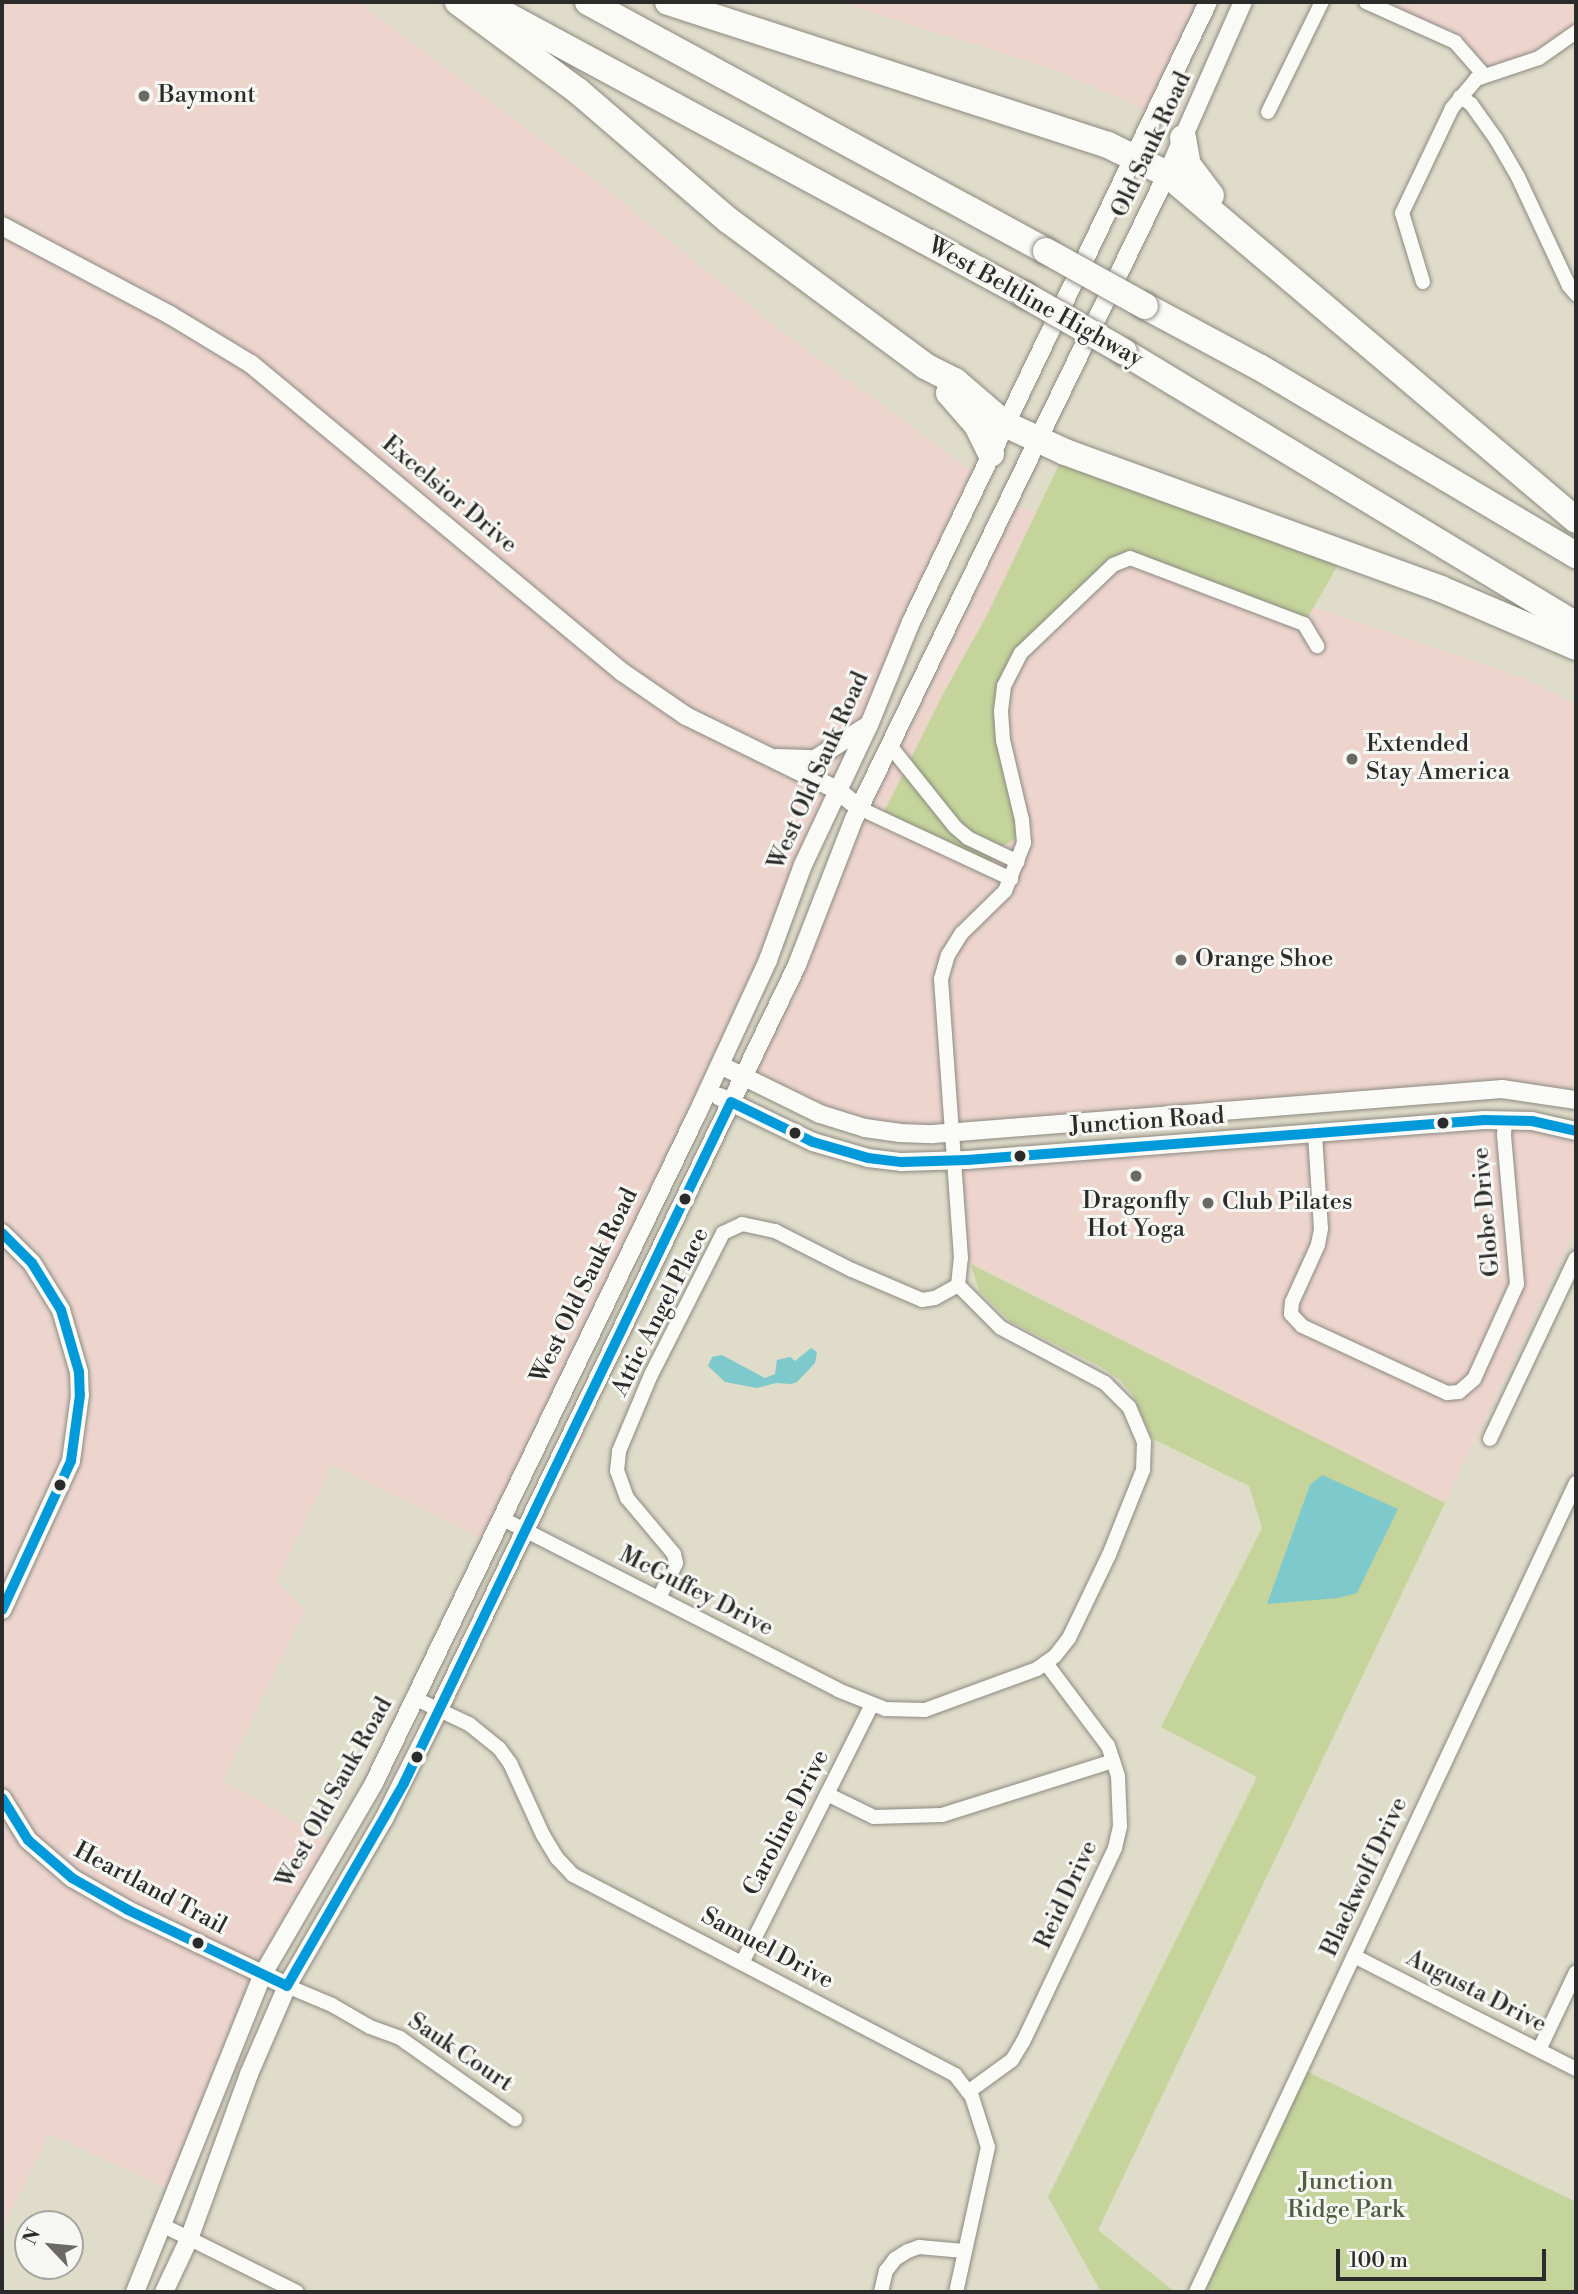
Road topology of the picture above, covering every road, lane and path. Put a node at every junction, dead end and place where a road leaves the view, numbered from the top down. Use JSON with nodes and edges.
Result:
{"nodes":[{"id":1,"x":458,"y":2,"type":"edge"},
{"id":2,"x":482,"y":2,"type":"edge"},
{"id":3,"x":588,"y":2,"type":"edge"},
{"id":4,"x":668,"y":2,"type":"edge"},
{"id":5,"x":1208,"y":2,"type":"edge"},
{"id":6,"x":1243,"y":2,"type":"edge"},
{"id":7,"x":1322,"y":2,"type":"edge"},
{"id":8,"x":1366,"y":2,"type":"edge"},
{"id":9,"x":1576,"y":32,"type":"edge"},
{"id":10,"x":1485,"y":75,"type":"junction"},
{"id":11,"x":1460,"y":97,"type":"junction"},
{"id":12,"x":1268,"y":112,"type":"dead end"},
{"id":13,"x":1184,"y":138,"type":"junction"},
{"id":14,"x":1133,"y":155,"type":"junction"},
{"id":15,"x":1167,"y":174,"type":"junction"},
{"id":16,"x":2,"y":226,"type":"edge"},
{"id":17,"x":1234,"y":229,"type":"junction"},
{"id":18,"x":1423,"y":282,"type":"dead end"},
{"id":19,"x":1576,"y":294,"type":"edge"},
{"id":20,"x":1067,"y":295,"type":"joint"},
{"id":21,"x":1103,"y":308,"type":"joint"},
{"id":22,"x":925,"y":366,"type":"junction"},
{"id":23,"x":1005,"y":424,"type":"junction"},
{"id":24,"x":1037,"y":441,"type":"junction"},
{"id":25,"x":991,"y":454,"type":"junction"},
{"id":26,"x":1576,"y":520,"type":"edge"},
{"id":27,"x":1576,"y":555,"type":"edge"},
{"id":28,"x":1576,"y":625,"type":"edge"},
{"id":29,"x":1317,"y":646,"type":"dead end"},
{"id":30,"x":1576,"y":647,"type":"edge"},
{"id":31,"x":869,"y":725,"type":"junction"},
{"id":32,"x":891,"y":747,"type":"junction"},
{"id":33,"x":773,"y":758,"type":"junction"},
{"id":34,"x":837,"y":790,"type":"junction"},
{"id":35,"x":859,"y":808,"type":"junction"},
{"id":36,"x":1018,"y":862,"type":"junction"},
{"id":37,"x":1011,"y":879,"type":"junction"},
{"id":38,"x":720,"y":1065,"type":"junction"},
{"id":39,"x":744,"y":1076,"type":"junction"},
{"id":40,"x":708,"y":1090,"type":"junction"},
{"id":41,"x":1576,"y":1100,"type":"edge"},
{"id":42,"x":731,"y":1102,"type":"junction"},
{"id":43,"x":1505,"y":1119,"type":"junction"},
{"id":44,"x":1576,"y":1131,"type":"edge"},
{"id":45,"x":950,"y":1132,"type":"junction"},
{"id":46,"x":1315,"y":1134,"type":"junction"},
{"id":47,"x":953,"y":1161,"type":"junction"},
{"id":48,"x":2,"y":1233,"type":"edge"},
{"id":49,"x":1576,"y":1258,"type":"edge"},
{"id":50,"x":958,"y":1285,"type":"junction"},
{"id":51,"x":1490,"y":1439,"type":"dead end"},
{"id":52,"x":1576,"y":1482,"type":"edge"},
{"id":53,"x":500,"y":1518,"type":"junction"},
{"id":54,"x":524,"y":1530,"type":"junction"},
{"id":55,"x":10,"y":1572,"type":"edge"},
{"id":56,"x":659,"y":1598,"type":"junction"},
{"id":57,"x":2,"y":1610,"type":"edge"},
{"id":58,"x":1046,"y":1663,"type":"junction"},
{"id":59,"x":414,"y":1698,"type":"junction"},
{"id":60,"x":872,"y":1705,"type":"junction"},
{"id":61,"x":439,"y":1709,"type":"junction"},
{"id":62,"x":1113,"y":1761,"type":"junction"},
{"id":63,"x":827,"y":1794,"type":"junction"},
{"id":64,"x":2,"y":1798,"type":"edge"},
{"id":65,"x":1354,"y":1956,"type":"junction"},
{"id":66,"x":743,"y":1961,"type":"junction"},
{"id":67,"x":1576,"y":1972,"type":"edge"},
{"id":68,"x":263,"y":1974,"type":"junction"},
{"id":69,"x":287,"y":1986,"type":"junction"},
{"id":70,"x":1539,"y":2050,"type":"junction"},
{"id":71,"x":1576,"y":2069,"type":"edge"},
{"id":72,"x":968,"y":2092,"type":"junction"},
{"id":73,"x":515,"y":2119,"type":"dead end"},
{"id":74,"x":164,"y":2226,"type":"junction"},
{"id":75,"x":189,"y":2239,"type":"junction"},
{"id":76,"x":964,"y":2251,"type":"junction"},
{"id":77,"x":135,"y":2292,"type":"edge"},
{"id":78,"x":164,"y":2292,"type":"edge"},
{"id":79,"x":297,"y":2292,"type":"edge"},
{"id":80,"x":881,"y":2292,"type":"edge"},
{"id":81,"x":956,"y":2292,"type":"edge"},
{"id":82,"x":1196,"y":2292,"type":"edge"}],
"edges":[{"from":1,"to":22,"type":"highway"},
{"from":2,"to":28,"type":"highway","name":"West Beltline Highway","bridge":true},
{"from":3,"to":27,"type":"highway","name":"West Beltline Highway","bridge":true},
{"from":4,"to":14,"type":"highway"},
{"from":5,"to":14,"type":"street","name":"Old Sauk Road"},
{"from":6,"to":13,"type":"street","name":"Old Sauk Road"},
{"from":7,"to":12,"type":"street"},
{"from":8,"to":10,"type":"street"},
{"from":9,"to":10,"type":"street"},
{"from":10,"to":11,"type":"street"},
{"from":11,"to":18,"type":"street"},
{"from":11,"to":19,"type":"street"},
{"from":13,"to":15,"type":"street","name":"Old Sauk Road"},
{"from":13,"to":17,"type":"highway"},
{"from":14,"to":15,"type":"highway"},
{"from":14,"to":20,"type":"street","name":"Old Sauk Road"},
{"from":15,"to":17,"type":"highway"},
{"from":15,"to":21,"type":"street","name":"Old Sauk Road"},
{"from":16,"to":33,"type":"street","name":"Excelsior Drive"},
{"from":17,"to":26,"type":"highway"},
{"from":20,"to":23,"type":"street","name":"West Old Sauk Road"},
{"from":21,"to":24,"type":"street","name":"West Old Sauk Road"},
{"from":22,"to":23,"type":"highway"},
{"from":22,"to":25,"type":"highway"},
{"from":23,"to":24,"type":"highway"},
{"from":23,"to":25,"type":"street","name":"West Old Sauk Road"},
{"from":24,"to":30,"type":"highway"},
{"from":24,"to":32,"type":"street","name":"West Old Sauk Road"},
{"from":25,"to":31,"type":"street","name":"West Old Sauk Road"},
{"from":29,"to":36,"type":"street"},
{"from":31,"to":33,"type":"street"},
{"from":31,"to":34,"type":"street","name":"West Old Sauk Road"},
{"from":32,"to":35,"type":"street","name":"West Old Sauk Road"},
{"from":32,"to":36,"type":"street"},
{"from":33,"to":34,"type":"street","name":"Excelsior Drive"},
{"from":34,"to":35,"type":"street","name":"Excelsior Drive"},
{"from":34,"to":38,"type":"street","name":"West Old Sauk Road"},
{"from":35,"to":37,"type":"street"},
{"from":35,"to":39,"type":"street","name":"West Old Sauk Road"},
{"from":36,"to":37,"type":"street"},
{"from":37,"to":45,"type":"street"},
{"from":38,"to":39,"type":"street","name":"Junction Road"},
{"from":38,"to":40,"type":"street","name":"West Old Sauk Road"},
{"from":39,"to":42,"type":"street","name":"West Old Sauk Road"},
{"from":39,"to":45,"type":"street","name":"Junction Road"},
{"from":40,"to":42,"type":"street","name":"Junction Road"},
{"from":40,"to":53,"type":"street","name":"West Old Sauk Road"},
{"from":41,"to":45,"type":"street","name":"Junction Road"},
{"from":42,"to":47,"type":"street","name":"Junction Road"},
{"from":42,"to":54,"type":"street","name":"West Old Sauk Road"},
{"from":43,"to":44,"type":"street","name":"Junction Road"},
{"from":43,"to":46,"type":"street","name":"Junction Road"},
{"from":43,"to":46,"type":"street","name":"Globe Drive"},
{"from":45,"to":47,"type":"street"},
{"from":46,"to":47,"type":"street","name":"Junction Road"},
{"from":47,"to":50,"type":"street"},
{"from":48,"to":55,"type":"street"},
{"from":49,"to":51,"type":"street"},
{"from":50,"to":56,"type":"street","name":"Attic Angel Place"},
{"from":50,"to":58,"type":"street"},
{"from":52,"to":65,"type":"street","name":"Blackwolf Drive"},
{"from":53,"to":54,"type":"street","name":"McGuffey Drive"},
{"from":53,"to":59,"type":"street","name":"West Old Sauk Road"},
{"from":54,"to":56,"type":"street","name":"McGuffey Drive"},
{"from":54,"to":61,"type":"street","name":"West Old Sauk Road"},
{"from":55,"to":57,"type":"street"},
{"from":56,"to":60,"type":"street","name":"McGuffey Drive"},
{"from":58,"to":60,"type":"street"},
{"from":58,"to":62,"type":"street","name":"Reid Drive"},
{"from":59,"to":61,"type":"street","name":"Samuel Drive"},
{"from":59,"to":68,"type":"street","name":"West Old Sauk Road"},
{"from":60,"to":63,"type":"street","name":"Caroline Drive"},
{"from":61,"to":66,"type":"street","name":"Samuel Drive"},
{"from":61,"to":69,"type":"street","name":"West Old Sauk Road"},
{"from":62,"to":63,"type":"street"},
{"from":62,"to":72,"type":"street","name":"Reid Drive"},
{"from":63,"to":66,"type":"street","name":"Caroline Drive"},
{"from":64,"to":68,"type":"street","name":"Heartland Trail"},
{"from":65,"to":70,"type":"street","name":"Augusta Drive"},
{"from":65,"to":82,"type":"street","name":"Blackwolf Drive"},
{"from":66,"to":72,"type":"street","name":"Samuel Drive"},
{"from":67,"to":70,"type":"street"},
{"from":68,"to":69,"type":"street","name":"Sauk Court"},
{"from":68,"to":74,"type":"street","name":"West Old Sauk Road"},
{"from":69,"to":73,"type":"street","name":"Sauk Court"},
{"from":69,"to":75,"type":"street","name":"West Old Sauk Road"},
{"from":70,"to":71,"type":"street","name":"Augusta Drive"},
{"from":72,"to":76,"type":"street","name":"Samuel Drive"},
{"from":74,"to":75,"type":"street"},
{"from":74,"to":77,"type":"street","name":"West Old Sauk Road"},
{"from":75,"to":78,"type":"street","name":"West Old Sauk Road"},
{"from":75,"to":79,"type":"street"},
{"from":76,"to":80,"type":"street"},
{"from":76,"to":81,"type":"street","name":"Samuel Drive"}]}
